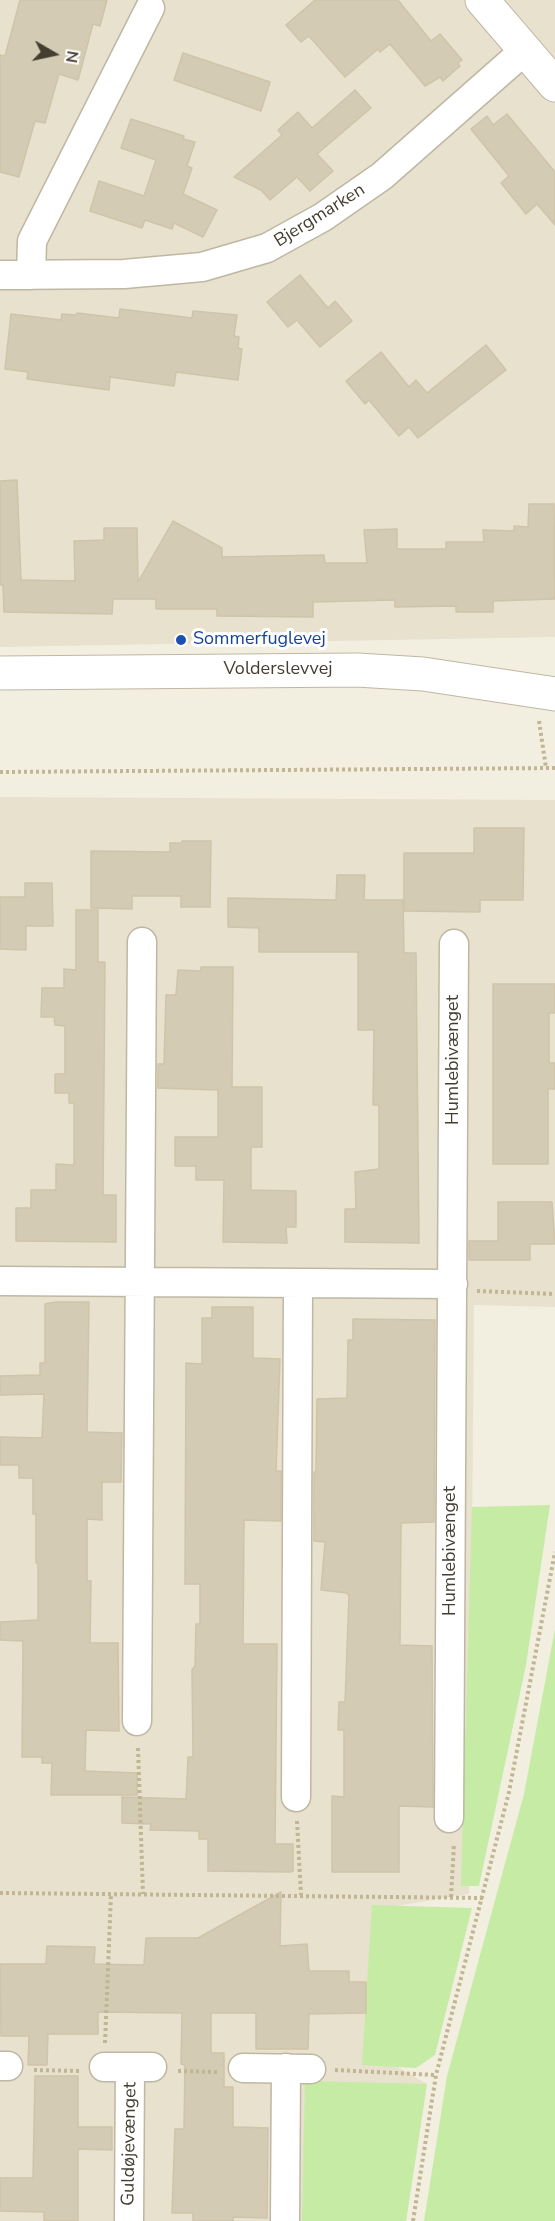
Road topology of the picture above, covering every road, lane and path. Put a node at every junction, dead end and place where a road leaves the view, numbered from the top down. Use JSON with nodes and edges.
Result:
{"nodes":[{"id":1,"x":482,"y":0,"type":"edge"},
{"id":2,"x":150,"y":8,"type":"dead end"},
{"id":3,"x":525,"y":50,"type":"junction"},
{"id":4,"x":555,"y":85,"type":"edge"},
{"id":5,"x":0,"y":275,"type":"edge"},
{"id":6,"x":31,"y":275,"type":"junction"},
{"id":7,"x":0,"y":673,"type":"edge"},
{"id":8,"x":545,"y":692,"type":"edge"},
{"id":9,"x":546,"y":768,"type":"junction"},
{"id":10,"x":555,"y":768,"type":"edge"},
{"id":11,"x":0,"y":772,"type":"edge"},
{"id":12,"x":142,"y":942,"type":"dead end"},
{"id":13,"x":454,"y":944,"type":"dead end"},
{"id":14,"x":0,"y":1281,"type":"edge"},
{"id":15,"x":140,"y":1282,"type":"junction"},
{"id":16,"x":298,"y":1283,"type":"junction"},
{"id":17,"x":453,"y":1287,"type":"junction"},
{"id":18,"x":555,"y":1294,"type":"edge"},
{"id":19,"x":555,"y":1552,"type":"edge"},
{"id":20,"x":137,"y":1721,"type":"joint"},
{"id":21,"x":296,"y":1797,"type":"joint"},
{"id":22,"x":449,"y":1818,"type":"joint"},
{"id":23,"x":0,"y":1893,"type":"edge"},
{"id":24,"x":111,"y":1894,"type":"junction"},
{"id":25,"x":143,"y":1894,"type":"junction"},
{"id":26,"x":301,"y":1895,"type":"junction"},
{"id":27,"x":451,"y":1897,"type":"junction"},
{"id":28,"x":484,"y":1898,"type":"junction"},
{"id":29,"x":4,"y":2066,"type":"edge"},
{"id":30,"x":129,"y":2067,"type":"junction"},
{"id":31,"x":243,"y":2068,"type":"joint"},
{"id":32,"x":298,"y":2069,"type":"junction"},
{"id":33,"x":436,"y":2075,"type":"junction"},
{"id":34,"x":129,"y":2221,"type":"edge"},
{"id":35,"x":285,"y":2221,"type":"edge"},
{"id":36,"x":413,"y":2221,"type":"edge"}],
"edges":[{"from":1,"to":3,"type":"street"},
{"from":2,"to":6,"type":"street"},
{"from":3,"to":4,"type":"street"},
{"from":3,"to":6,"type":"street","name":"Bjergmarken"},
{"from":5,"to":6,"type":"street","name":"Bjergmarken"},
{"from":7,"to":8,"type":"street","name":"Volderslevvej"},
{"from":8,"to":9,"type":"path"},
{"from":9,"to":10,"type":"path"},
{"from":9,"to":11,"type":"path"},
{"from":12,"to":15,"type":"street"},
{"from":13,"to":17,"type":"street","name":"Humlebivænget"},
{"from":14,"to":15,"type":"street"},
{"from":15,"to":16,"type":"street"},
{"from":15,"to":20,"type":"street"},
{"from":16,"to":17,"type":"street"},
{"from":16,"to":21,"type":"street"},
{"from":17,"to":18,"type":"path"},
{"from":17,"to":22,"type":"street","name":"Humlebivænget"},
{"from":19,"to":28,"type":"path"},
{"from":20,"to":25,"type":"path"},
{"from":21,"to":26,"type":"path"},
{"from":22,"to":27,"type":"path"},
{"from":23,"to":24,"type":"path"},
{"from":24,"to":25,"type":"path"},
{"from":24,"to":30,"type":"path"},
{"from":25,"to":26,"type":"path"},
{"from":26,"to":27,"type":"path"},
{"from":27,"to":28,"type":"path"},
{"from":28,"to":33,"type":"path"},
{"from":29,"to":30,"type":"path"},
{"from":30,"to":31,"type":"path"},
{"from":30,"to":34,"type":"street","name":"Guldøjevænget"},
{"from":31,"to":32,"type":"street"},
{"from":32,"to":33,"type":"path"},
{"from":32,"to":35,"type":"street"},
{"from":33,"to":36,"type":"path"}]}
